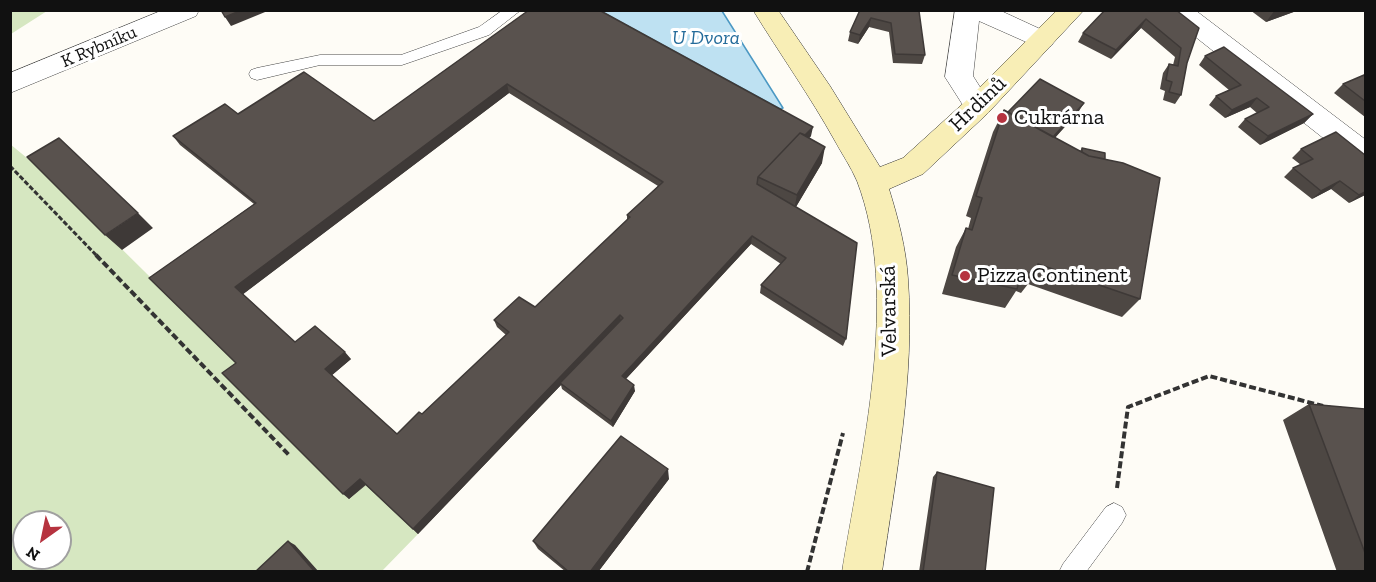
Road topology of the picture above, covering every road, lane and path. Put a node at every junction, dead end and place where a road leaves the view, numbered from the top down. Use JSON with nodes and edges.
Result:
{"nodes":[{"id":1,"x":187,"y":10,"type":"edge"},
{"id":2,"x":514,"y":10,"type":"edge"},
{"id":3,"x":765,"y":10,"type":"edge"},
{"id":4,"x":968,"y":10,"type":"edge"},
{"id":5,"x":976,"y":10,"type":"edge"},
{"id":6,"x":1072,"y":10,"type":"edge"},
{"id":7,"x":1178,"y":10,"type":"edge"},
{"id":8,"x":1042,"y":40,"type":"junction"},
{"id":9,"x":10,"y":60,"type":"edge"},
{"id":10,"x":43,"y":71,"type":"junction"},
{"id":11,"x":257,"y":74,"type":"dead end"},
{"id":12,"x":10,"y":84,"type":"edge"},
{"id":13,"x":978,"y":106,"type":"junction"},
{"id":14,"x":1365,"y":156,"type":"edge"},
{"id":15,"x":10,"y":166,"type":"edge"},
{"id":16,"x":873,"y":183,"type":"junction"},
{"id":17,"x":1332,"y":408,"type":"edge"},
{"id":18,"x":846,"y":424,"type":"dead end"},
{"id":19,"x":290,"y":456,"type":"dead end"},
{"id":20,"x":1114,"y":515,"type":"joint"},
{"id":21,"x":807,"y":572,"type":"edge"},
{"id":22,"x":862,"y":572,"type":"edge"},
{"id":23,"x":1071,"y":572,"type":"edge"}],
"edges":[{"from":1,"to":10,"type":"street","name":"K Rybníku"},
{"from":2,"to":11,"type":"lane"},
{"from":3,"to":16,"type":"main road","name":"Velvarská"},
{"from":4,"to":13,"type":"street"},
{"from":5,"to":8,"type":"street"},
{"from":6,"to":8,"type":"main road","name":"Hrdinů"},
{"from":7,"to":14,"type":"street"},
{"from":8,"to":13,"type":"main road","name":"Hrdinů"},
{"from":9,"to":10,"type":"street"},
{"from":10,"to":12,"type":"street","name":"K Rybníku"},
{"from":13,"to":16,"type":"main road","name":"Hrdinů"},
{"from":15,"to":19,"type":"path"},
{"from":16,"to":22,"type":"main road","name":"Velvarská"},
{"from":17,"to":20,"type":"path"},
{"from":18,"to":21,"type":"path"},
{"from":20,"to":23,"type":"lane"}]}
